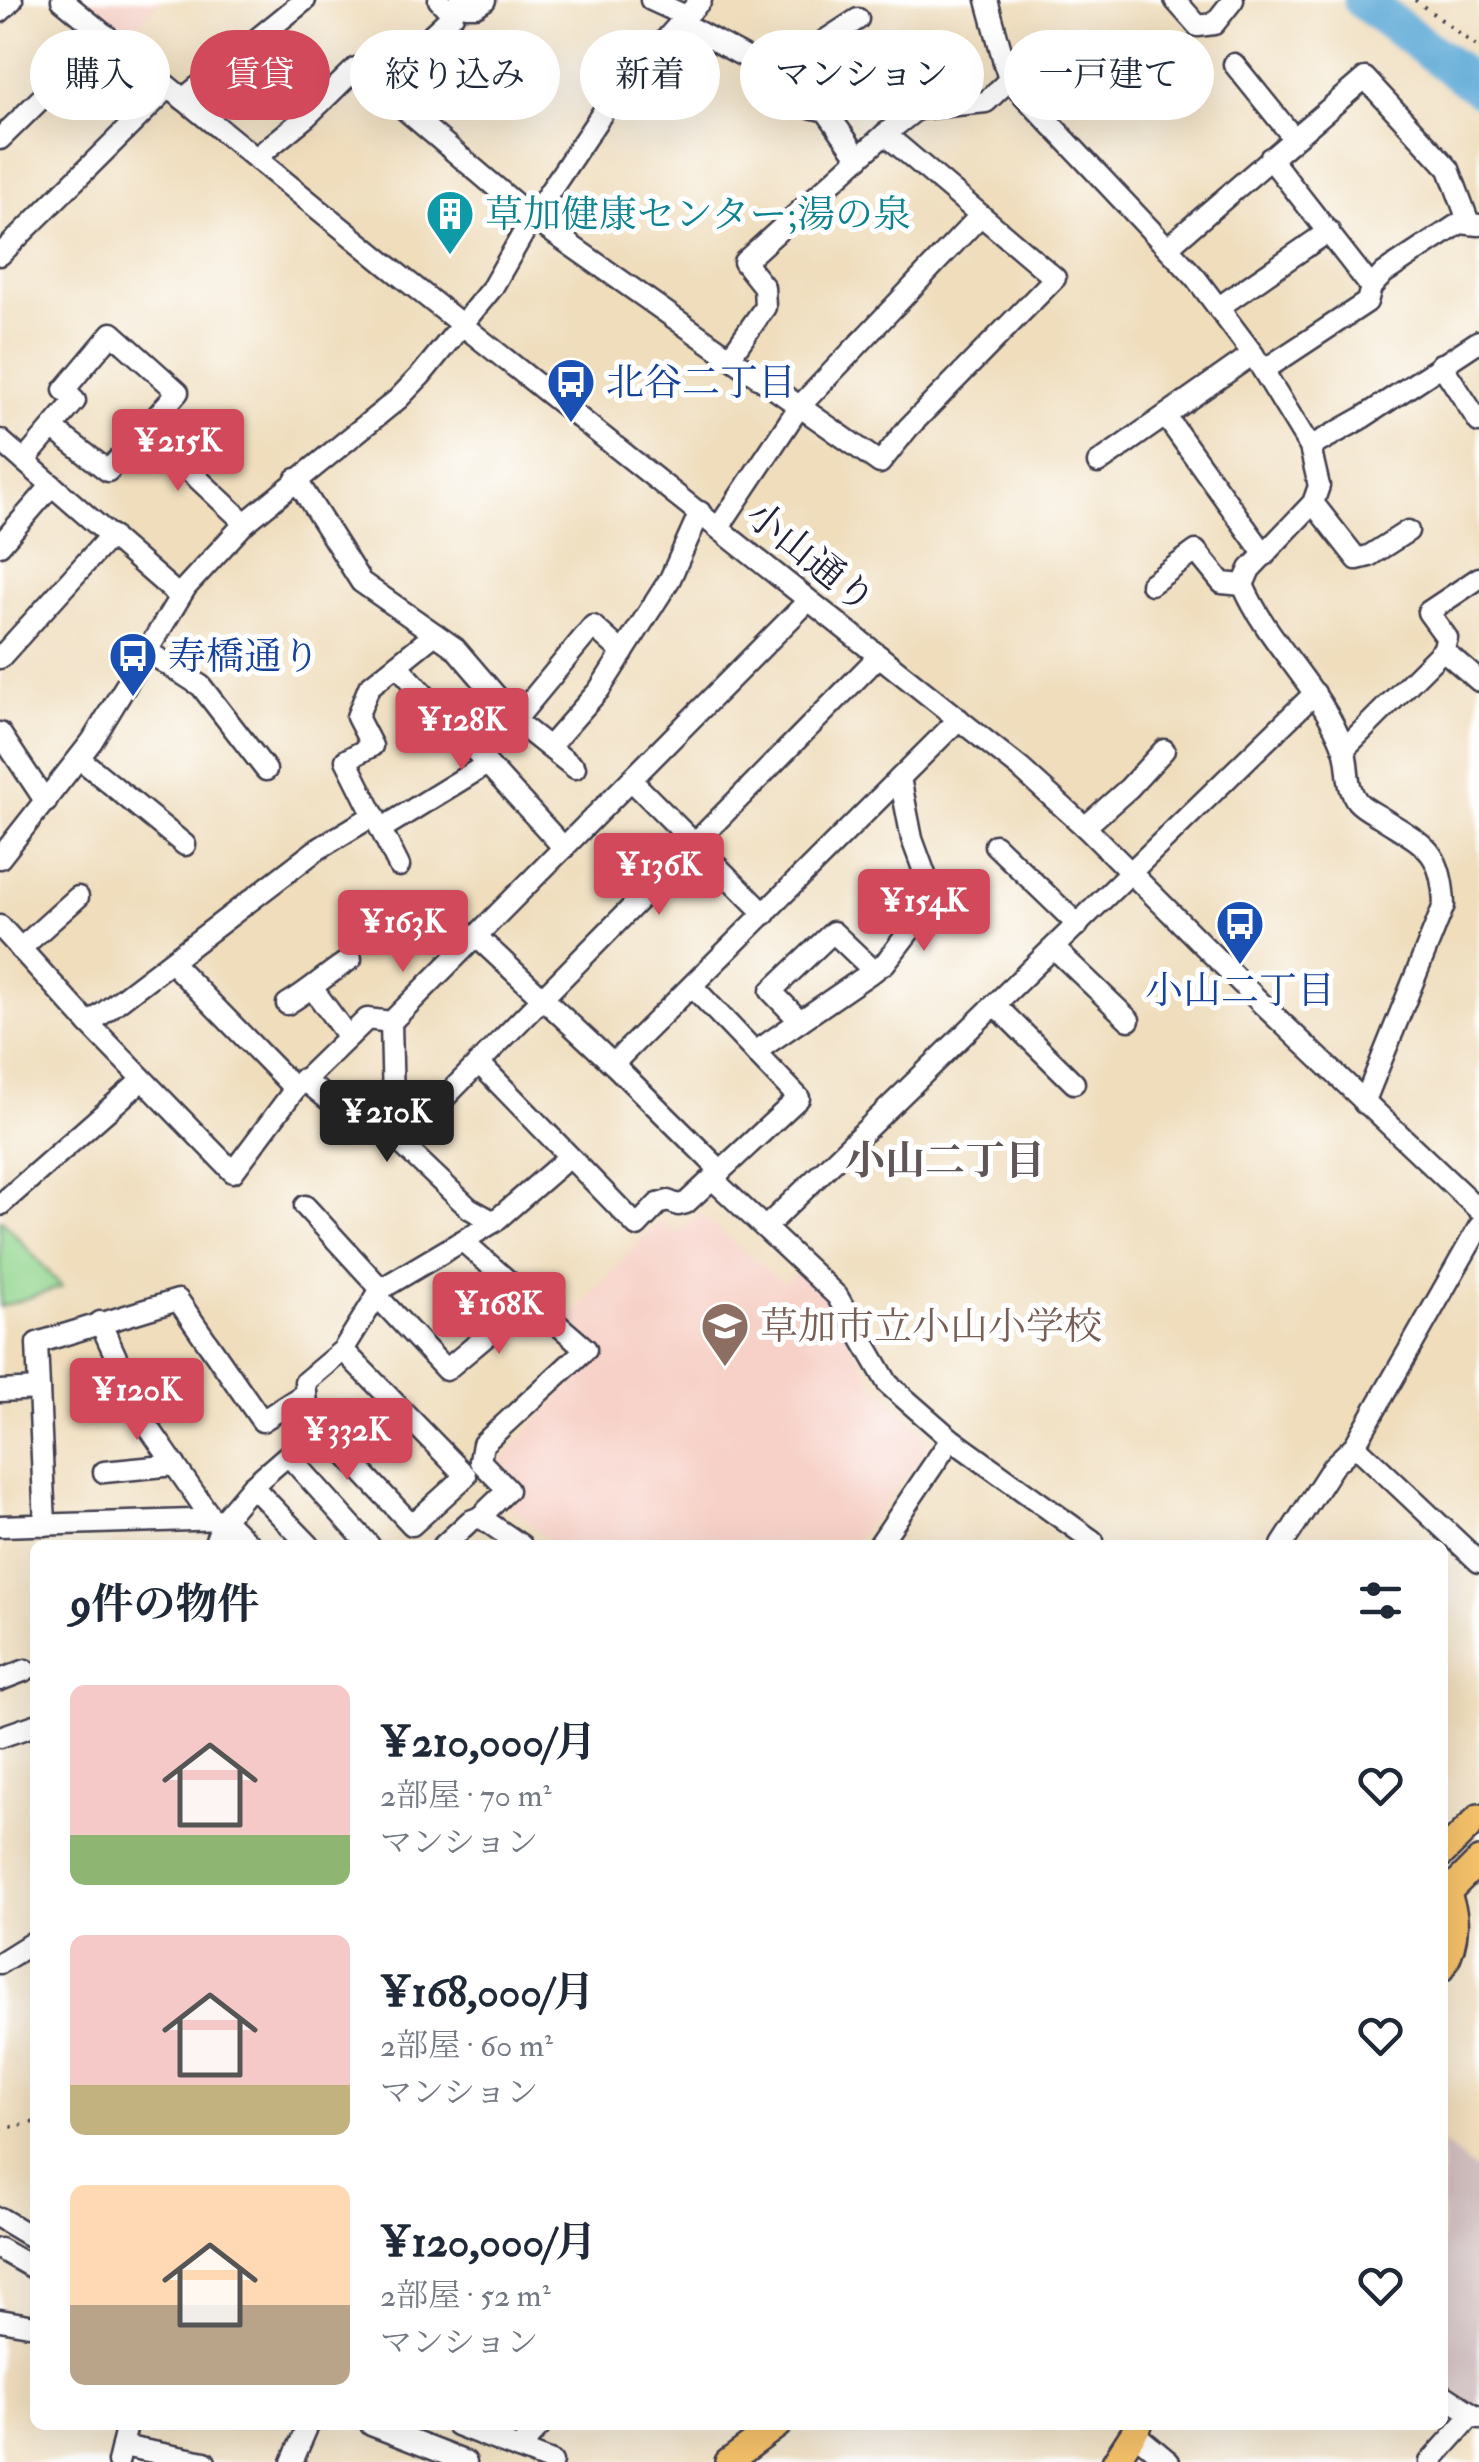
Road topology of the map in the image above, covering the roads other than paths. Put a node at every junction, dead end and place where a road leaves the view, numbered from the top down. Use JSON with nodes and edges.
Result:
{"nodes":[{"id":1,"x":12,"y":0,"type":"edge"},
{"id":2,"x":62,"y":0,"type":"edge"},
{"id":3,"x":305,"y":0,"type":"edge"},
{"id":4,"x":439,"y":0,"type":"edge"},
{"id":5,"x":460,"y":0,"type":"edge"},
{"id":6,"x":485,"y":0,"type":"edge"},
{"id":7,"x":651,"y":0,"type":"edge"},
{"id":8,"x":701,"y":0,"type":"edge"},
{"id":9,"x":987,"y":0,"type":"edge"},
{"id":10,"x":1174,"y":0,"type":"edge"},
{"id":11,"x":1233,"y":0,"type":"edge"},
{"id":12,"x":0,"y":12,"type":"edge"},
{"id":13,"x":683,"y":19,"type":"junction"},
{"id":14,"x":858,"y":19,"type":"dead end"},
{"id":15,"x":100,"y":30,"type":"edge"},
{"id":16,"x":437,"y":30,"type":"edge"},
{"id":17,"x":841,"y":30,"type":"edge"},
{"id":18,"x":740,"y":52,"type":"edge"},
{"id":19,"x":1004,"y":64,"type":"edge"},
{"id":20,"x":1234,"y":64,"type":"dead end"},
{"id":21,"x":350,"y":74,"type":"edge"},
{"id":22,"x":1004,"y":75,"type":"edge"},
{"id":23,"x":170,"y":89,"type":"edge"},
{"id":24,"x":175,"y":93,"type":"junction"},
{"id":25,"x":30,"y":110,"type":"edge"},
{"id":26,"x":417,"y":120,"type":"edge"},
{"id":27,"x":833,"y":120,"type":"edge"},
{"id":28,"x":1050,"y":120,"type":"edge"},
{"id":29,"x":885,"y":134,"type":"junction"},
{"id":30,"x":1293,"y":137,"type":"junction"},
{"id":31,"x":0,"y":139,"type":"edge"},
{"id":32,"x":256,"y":157,"type":"junction"},
{"id":33,"x":860,"y":158,"type":"junction"},
{"id":34,"x":1270,"y":158,"type":"junction"},
{"id":35,"x":980,"y":217,"type":"junction"},
{"id":36,"x":532,"y":218,"type":"junction"},
{"id":37,"x":0,"y":224,"type":"edge"},
{"id":38,"x":1474,"y":224,"type":"edge"},
{"id":39,"x":1329,"y":231,"type":"junction"},
{"id":40,"x":16,"y":240,"type":"junction"},
{"id":41,"x":1168,"y":247,"type":"junction"},
{"id":42,"x":0,"y":255,"type":"edge"},
{"id":43,"x":1371,"y":287,"type":"junction"},
{"id":44,"x":1218,"y":307,"type":"junction"},
{"id":45,"x":462,"y":325,"type":"junction"},
{"id":46,"x":1479,"y":341,"type":"edge"},
{"id":47,"x":730,"y":357,"type":"junction"},
{"id":48,"x":1258,"y":362,"type":"junction"},
{"id":49,"x":1442,"y":364,"type":"junction"},
{"id":50,"x":800,"y":408,"type":"junction"},
{"id":51,"x":1166,"y":418,"type":"junction"},
{"id":52,"x":1479,"y":422,"type":"edge"},
{"id":53,"x":52,"y":428,"type":"junction"},
{"id":54,"x":145,"y":429,"type":"junction"},
{"id":55,"x":1310,"y":447,"type":"junction"},
{"id":56,"x":8,"y":452,"type":"edge"},
{"id":57,"x":1098,"y":462,"type":"dead end"},
{"id":58,"x":296,"y":478,"type":"junction"},
{"id":59,"x":52,"y":485,"type":"junction"},
{"id":60,"x":1313,"y":503,"type":"junction"},
{"id":61,"x":700,"y":512,"type":"junction"},
{"id":62,"x":244,"y":522,"type":"junction"},
{"id":63,"x":719,"y":527,"type":"junction"},
{"id":64,"x":1408,"y":531,"type":"dead end"},
{"id":65,"x":110,"y":535,"type":"junction"},
{"id":66,"x":0,"y":545,"type":"edge"},
{"id":67,"x":1265,"y":554,"type":"junction"},
{"id":68,"x":1479,"y":578,"type":"edge"},
{"id":69,"x":1151,"y":584,"type":"dead end"},
{"id":70,"x":1243,"y":586,"type":"junction"},
{"id":71,"x":183,"y":591,"type":"junction"},
{"id":72,"x":808,"y":600,"type":"junction"},
{"id":73,"x":435,"y":634,"type":"junction"},
{"id":74,"x":1442,"y":650,"type":"junction"},
{"id":75,"x":147,"y":651,"type":"junction"},
{"id":76,"x":623,"y":653,"type":"junction"},
{"id":77,"x":879,"y":656,"type":"junction"},
{"id":78,"x":0,"y":658,"type":"edge"},
{"id":79,"x":397,"y":665,"type":"junction"},
{"id":80,"x":1479,"y":682,"type":"edge"},
{"id":81,"x":1315,"y":693,"type":"junction"},
{"id":82,"x":959,"y":718,"type":"junction"},
{"id":83,"x":516,"y":719,"type":"junction"},
{"id":84,"x":0,"y":733,"type":"edge"},
{"id":85,"x":549,"y":747,"type":"junction"},
{"id":86,"x":1344,"y":749,"type":"junction"},
{"id":87,"x":1164,"y":750,"type":"dead end"},
{"id":88,"x":79,"y":758,"type":"junction"},
{"id":89,"x":487,"y":764,"type":"junction"},
{"id":90,"x":574,"y":768,"type":"dead end"},
{"id":91,"x":266,"y":770,"type":"dead end"},
{"id":92,"x":900,"y":778,"type":"junction"},
{"id":93,"x":631,"y":780,"type":"junction"},
{"id":94,"x":46,"y":802,"type":"junction"},
{"id":95,"x":378,"y":822,"type":"junction"},
{"id":96,"x":1085,"y":827,"type":"junction"},
{"id":97,"x":995,"y":844,"type":"dead end"},
{"id":98,"x":185,"y":845,"type":"dead end"},
{"id":99,"x":696,"y":845,"type":"junction"},
{"id":100,"x":564,"y":848,"type":"junction"},
{"id":101,"x":0,"y":858,"type":"edge"},
{"id":102,"x":399,"y":866,"type":"dead end"},
{"id":103,"x":1132,"y":874,"type":"junction"},
{"id":104,"x":78,"y":896,"type":"dead end"},
{"id":105,"x":765,"y":914,"type":"junction"},
{"id":106,"x":1078,"y":925,"type":"junction"},
{"id":107,"x":0,"y":926,"type":"edge"},
{"id":108,"x":476,"y":936,"type":"junction"},
{"id":109,"x":1054,"y":948,"type":"junction"},
{"id":110,"x":20,"y":949,"type":"junction"},
{"id":111,"x":351,"y":959,"type":"dead end"},
{"id":112,"x":172,"y":962,"type":"junction"},
{"id":113,"x":874,"y":971,"type":"junction"},
{"id":114,"x":692,"y":986,"type":"junction"},
{"id":115,"x":312,"y":988,"type":"junction"},
{"id":116,"x":544,"y":1000,"type":"junction"},
{"id":117,"x":288,"y":1004,"type":"dead end"},
{"id":118,"x":995,"y":1005,"type":"junction"},
{"id":119,"x":1129,"y":1020,"type":"dead end"},
{"id":120,"x":391,"y":1022,"type":"junction"},
{"id":121,"x":800,"y":1022,"type":"junction"},
{"id":122,"x":89,"y":1024,"type":"junction"},
{"id":123,"x":348,"y":1037,"type":"junction"},
{"id":124,"x":755,"y":1052,"type":"junction"},
{"id":125,"x":480,"y":1064,"type":"junction"},
{"id":126,"x":613,"y":1064,"type":"junction"},
{"id":127,"x":142,"y":1080,"type":"junction"},
{"id":128,"x":1074,"y":1082,"type":"dead end"},
{"id":129,"x":299,"y":1084,"type":"junction"},
{"id":130,"x":1364,"y":1103,"type":"junction"},
{"id":131,"x":394,"y":1137,"type":"junction"},
{"id":132,"x":569,"y":1157,"type":"junction"},
{"id":133,"x":717,"y":1178,"type":"junction"},
{"id":134,"x":0,"y":1205,"type":"edge"},
{"id":135,"x":304,"y":1206,"type":"dead end"},
{"id":136,"x":1479,"y":1210,"type":"edge"},
{"id":137,"x":494,"y":1222,"type":"junction"},
{"id":138,"x":766,"y":1227,"type":"junction"},
{"id":139,"x":1479,"y":1228,"type":"edge"},
{"id":140,"x":463,"y":1241,"type":"junction"},
{"id":141,"x":380,"y":1292,"type":"junction"},
{"id":142,"x":527,"y":1298,"type":"junction"},
{"id":143,"x":100,"y":1322,"type":"junction"},
{"id":144,"x":343,"y":1350,"type":"junction"},
{"id":145,"x":39,"y":1389,"type":"junction"},
{"id":146,"x":0,"y":1391,"type":"edge"},
{"id":147,"x":306,"y":1393,"type":"junction"},
{"id":148,"x":320,"y":1427,"type":"junction"},
{"id":149,"x":951,"y":1438,"type":"junction"},
{"id":150,"x":1355,"y":1446,"type":"junction"},
{"id":151,"x":482,"y":1450,"type":"junction"},
{"id":152,"x":288,"y":1455,"type":"junction"},
{"id":153,"x":175,"y":1465,"type":"junction"},
{"id":154,"x":104,"y":1472,"type":"dead end"},
{"id":155,"x":466,"y":1476,"type":"junction"},
{"id":156,"x":252,"y":1486,"type":"junction"},
{"id":157,"x":480,"y":1517,"type":"junction"},
{"id":158,"x":218,"y":1519,"type":"junction"},
{"id":159,"x":45,"y":1525,"type":"junction"},
{"id":160,"x":0,"y":1526,"type":"edge"},
{"id":161,"x":215,"y":1540,"type":"edge"},
{"id":162,"x":244,"y":1540,"type":"edge"},
{"id":163,"x":305,"y":1540,"type":"edge"},
{"id":164,"x":364,"y":1540,"type":"edge"},
{"id":165,"x":450,"y":1540,"type":"edge"},
{"id":166,"x":514,"y":1540,"type":"edge"},
{"id":167,"x":882,"y":1540,"type":"edge"},
{"id":168,"x":1092,"y":1540,"type":"edge"},
{"id":169,"x":1285,"y":1540,"type":"edge"},
{"id":170,"x":1479,"y":1562,"type":"edge"},
{"id":171,"x":26,"y":1670,"type":"dead end"},
{"id":172,"x":0,"y":1680,"type":"edge"},
{"id":173,"x":30,"y":1728,"type":"edge"},
{"id":174,"x":0,"y":1737,"type":"edge"},
{"id":175,"x":1479,"y":1817,"type":"edge"},
{"id":176,"x":1448,"y":1848,"type":"edge"},
{"id":177,"x":1479,"y":1861,"type":"edge"},
{"id":178,"x":1448,"y":1888,"type":"edge"},
{"id":179,"x":1448,"y":1903,"type":"edge"},
{"id":180,"x":30,"y":1943,"type":"edge"},
{"id":181,"x":1448,"y":1955,"type":"edge"},
{"id":182,"x":0,"y":1963,"type":"edge"},
{"id":183,"x":0,"y":2218,"type":"edge"},
{"id":184,"x":30,"y":2236,"type":"edge"},
{"id":185,"x":0,"y":2249,"type":"edge"},
{"id":186,"x":30,"y":2265,"type":"edge"},
{"id":187,"x":0,"y":2320,"type":"edge"},
{"id":188,"x":30,"y":2325,"type":"edge"},
{"id":189,"x":1448,"y":2398,"type":"edge"},
{"id":190,"x":1476,"y":2416,"type":"edge"},
{"id":191,"x":306,"y":2430,"type":"edge"},
{"id":192,"x":378,"y":2430,"type":"edge"},
{"id":193,"x":469,"y":2430,"type":"edge"},
{"id":194,"x":536,"y":2430,"type":"edge"},
{"id":195,"x":771,"y":2430,"type":"edge"},
{"id":196,"x":1136,"y":2430,"type":"edge"},
{"id":197,"x":1138,"y":2430,"type":"edge"},
{"id":198,"x":518,"y":2449,"type":"junction"},
{"id":199,"x":120,"y":2454,"type":"edge"},
{"id":200,"x":415,"y":2454,"type":"edge"},
{"id":201,"x":205,"y":2462,"type":"edge"},
{"id":202,"x":292,"y":2462,"type":"edge"},
{"id":203,"x":466,"y":2462,"type":"edge"},
{"id":204,"x":552,"y":2462,"type":"edge"},
{"id":205,"x":728,"y":2462,"type":"edge"},
{"id":206,"x":1115,"y":2462,"type":"edge"},
{"id":207,"x":1170,"y":2462,"type":"edge"},
{"id":208,"x":1430,"y":2462,"type":"edge"}],
"edges":[{"from":1,"to":12,"type":"street"},
{"from":2,"to":15,"type":"street","name":"小山通り"},
{"from":3,"to":24,"type":"street"},
{"from":4,"to":16,"type":"street"},
{"from":5,"to":6,"type":"street"},
{"from":7,"to":13,"type":"street"},
{"from":8,"to":13,"type":"street"},
{"from":9,"to":19,"type":"street"},
{"from":10,"to":11,"type":"street"},
{"from":13,"to":18,"type":"street"},
{"from":13,"to":36,"type":"street"},
{"from":14,"to":17,"type":"street"},
{"from":20,"to":30,"type":"street"},
{"from":21,"to":32,"type":"street"},
{"from":22,"to":29,"type":"street"},
{"from":23,"to":24,"type":"street","name":"小山通り"},
{"from":24,"to":32,"type":"street","name":"小山通り"},
{"from":24,"to":40,"type":"street"},
{"from":25,"to":31,"type":"street"},
{"from":26,"to":36,"type":"street"},
{"from":27,"to":33,"type":"street"},
{"from":28,"to":41,"type":"street"},
{"from":29,"to":33,"type":"street"},
{"from":29,"to":35,"type":"street"},
{"from":30,"to":34,"type":"street"},
{"from":30,"to":38,"type":"street"},
{"from":32,"to":45,"type":"street","name":"小山通り"},
{"from":33,"to":47,"type":"street"},
{"from":34,"to":39,"type":"street"},
{"from":34,"to":41,"type":"street"},
{"from":35,"to":50,"type":"street"},
{"from":35,"to":50,"type":"street"},
{"from":36,"to":45,"type":"street"},
{"from":36,"to":47,"type":"street"},
{"from":37,"to":40,"type":"street"},
{"from":38,"to":43,"type":"street"},
{"from":39,"to":43,"type":"street"},
{"from":39,"to":44,"type":"street"},
{"from":40,"to":42,"type":"street"},
{"from":41,"to":44,"type":"street"},
{"from":43,"to":48,"type":"street"},
{"from":44,"to":48,"type":"street"},
{"from":45,"to":58,"type":"street"},
{"from":45,"to":61,"type":"street","name":"小山通り"},
{"from":46,"to":49,"type":"street"},
{"from":47,"to":50,"type":"street"},
{"from":48,"to":51,"type":"street"},
{"from":48,"to":55,"type":"street"},
{"from":49,"to":52,"type":"street"},
{"from":49,"to":55,"type":"street"},
{"from":50,"to":63,"type":"street"},
{"from":51,"to":57,"type":"street"},
{"from":51,"to":67,"type":"street"},
{"from":53,"to":54,"type":"street"},
{"from":53,"to":54,"type":"street"},
{"from":53,"to":56,"type":"street"},
{"from":54,"to":62,"type":"street"},
{"from":55,"to":60,"type":"street"},
{"from":56,"to":59,"type":"street"},
{"from":58,"to":62,"type":"street"},
{"from":58,"to":73,"type":"street"},
{"from":59,"to":65,"type":"street"},
{"from":59,"to":66,"type":"street"},
{"from":60,"to":64,"type":"street"},
{"from":60,"to":67,"type":"street"},
{"from":61,"to":63,"type":"street","name":"小山通り"},
{"from":61,"to":76,"type":"street"},
{"from":62,"to":71,"type":"street"},
{"from":63,"to":72,"type":"street","name":"小山通り"},
{"from":65,"to":71,"type":"street"},
{"from":65,"to":78,"type":"street"},
{"from":67,"to":70,"type":"street"},
{"from":68,"to":74,"type":"street"},
{"from":69,"to":70,"type":"street"},
{"from":70,"to":81,"type":"street"},
{"from":71,"to":75,"type":"street"},
{"from":72,"to":77,"type":"street","name":"小山通り"},
{"from":72,"to":93,"type":"street"},
{"from":73,"to":79,"type":"street"},
{"from":73,"to":83,"type":"street"},
{"from":74,"to":80,"type":"street"},
{"from":74,"to":86,"type":"street"},
{"from":75,"to":88,"type":"street"},
{"from":75,"to":91,"type":"street"},
{"from":76,"to":83,"type":"street"},
{"from":76,"to":85,"type":"street"},
{"from":77,"to":82,"type":"street","name":"小山通り"},
{"from":77,"to":99,"type":"street"},
{"from":79,"to":89,"type":"street"},
{"from":79,"to":95,"type":"street"},
{"from":81,"to":86,"type":"street"},
{"from":81,"to":103,"type":"street"},
{"from":82,"to":92,"type":"street"},
{"from":82,"to":96,"type":"street","name":"小山通り"},
{"from":83,"to":85,"type":"street"},
{"from":84,"to":94,"type":"street"},
{"from":85,"to":90,"type":"street"},
{"from":86,"to":130,"type":"street"},
{"from":87,"to":96,"type":"street"},
{"from":88,"to":94,"type":"street"},
{"from":88,"to":98,"type":"street"},
{"from":89,"to":95,"type":"street"},
{"from":89,"to":100,"type":"street"},
{"from":92,"to":105,"type":"street"},
{"from":92,"to":113,"type":"street"},
{"from":93,"to":99,"type":"street"},
{"from":93,"to":100,"type":"street"},
{"from":94,"to":101,"type":"street"},
{"from":95,"to":102,"type":"street"},
{"from":95,"to":112,"type":"street"},
{"from":96,"to":103,"type":"street","name":"小山通り"},
{"from":97,"to":106,"type":"street"},
{"from":99,"to":105,"type":"street"},
{"from":99,"to":116,"type":"street"},
{"from":100,"to":108,"type":"street"},
{"from":103,"to":106,"type":"street"},
{"from":103,"to":130,"type":"street","name":"小山通り"},
{"from":104,"to":110,"type":"street"},
{"from":105,"to":114,"type":"street"},
{"from":106,"to":109,"type":"street"},
{"from":107,"to":110,"type":"street"},
{"from":108,"to":116,"type":"street"},
{"from":108,"to":120,"type":"street"},
{"from":109,"to":118,"type":"street"},
{"from":109,"to":119,"type":"street"},
{"from":110,"to":122,"type":"street"},
{"from":111,"to":115,"type":"street"},
{"from":112,"to":122,"type":"street"},
{"from":112,"to":129,"type":"street"},
{"from":113,"to":121,"type":"street"},
{"from":113,"to":121,"type":"street"},
{"from":114,"to":124,"type":"street"},
{"from":114,"to":126,"type":"street"},
{"from":115,"to":117,"type":"street"},
{"from":115,"to":123,"type":"street"},
{"from":116,"to":125,"type":"street"},
{"from":116,"to":126,"type":"street"},
{"from":118,"to":128,"type":"street"},
{"from":118,"to":138,"type":"street"},
{"from":120,"to":123,"type":"street"},
{"from":120,"to":131,"type":"street"},
{"from":121,"to":124,"type":"street"},
{"from":122,"to":127,"type":"street"},
{"from":123,"to":129,"type":"street"},
{"from":124,"to":133,"type":"street"},
{"from":125,"to":131,"type":"street"},
{"from":125,"to":132,"type":"street"},
{"from":126,"to":133,"type":"street"},
{"from":127,"to":129,"type":"street"},
{"from":127,"to":134,"type":"street"},
{"from":129,"to":131,"type":"street"},
{"from":130,"to":136,"type":"street","name":"小山通り"},
{"from":131,"to":137,"type":"street"},
{"from":132,"to":133,"type":"street"},
{"from":132,"to":137,"type":"street"},
{"from":133,"to":138,"type":"street"},
{"from":135,"to":141,"type":"street"},
{"from":137,"to":140,"type":"street"},
{"from":138,"to":149,"type":"street"},
{"from":139,"to":150,"type":"street"},
{"from":140,"to":141,"type":"street"},
{"from":140,"to":142,"type":"street"},
{"from":141,"to":142,"type":"street"},
{"from":141,"to":144,"type":"street"},
{"from":142,"to":151,"type":"street"},
{"from":143,"to":145,"type":"street"},
{"from":143,"to":147,"type":"street"},
{"from":143,"to":153,"type":"street"},
{"from":144,"to":147,"type":"street"},
{"from":144,"to":155,"type":"street"},
{"from":145,"to":146,"type":"street"},
{"from":145,"to":159,"type":"street"},
{"from":147,"to":148,"type":"street"},
{"from":148,"to":152,"type":"street"},
{"from":148,"to":155,"type":"street"},
{"from":149,"to":167,"type":"street"},
{"from":149,"to":168,"type":"street"},
{"from":150,"to":169,"type":"street"},
{"from":150,"to":170,"type":"street"},
{"from":151,"to":155,"type":"street"},
{"from":151,"to":157,"type":"street"},
{"from":152,"to":156,"type":"street"},
{"from":152,"to":164,"type":"street"},
{"from":153,"to":154,"type":"street"},
{"from":153,"to":158,"type":"street"},
{"from":156,"to":158,"type":"street"},
{"from":156,"to":163,"type":"street"},
{"from":157,"to":165,"type":"street"},
{"from":157,"to":166,"type":"street"},
{"from":158,"to":159,"type":"street"},
{"from":158,"to":161,"type":"street"},
{"from":158,"to":162,"type":"street"},
{"from":159,"to":160,"type":"street"},
{"from":171,"to":172,"type":"street"},
{"from":173,"to":174,"type":"street"},
{"from":175,"to":176,"type":"main road"},
{"from":177,"to":178,"type":"main road"},
{"from":179,"to":181,"type":"main road"},
{"from":180,"to":182,"type":"street"},
{"from":183,"to":184,"type":"street"},
{"from":185,"to":186,"type":"street"},
{"from":187,"to":188,"type":"street"},
{"from":189,"to":190,"type":"street"},
{"from":190,"to":208,"type":"street"},
{"from":191,"to":202,"type":"street"},
{"from":192,"to":200,"type":"street"},
{"from":193,"to":198,"type":"street"},
{"from":194,"to":198,"type":"street"},
{"from":195,"to":205,"type":"main road"},
{"from":196,"to":206,"type":"main road"},
{"from":197,"to":207,"type":"street"},
{"from":198,"to":204,"type":"street"},
{"from":199,"to":201,"type":"street"},
{"from":200,"to":203,"type":"street"}]}
